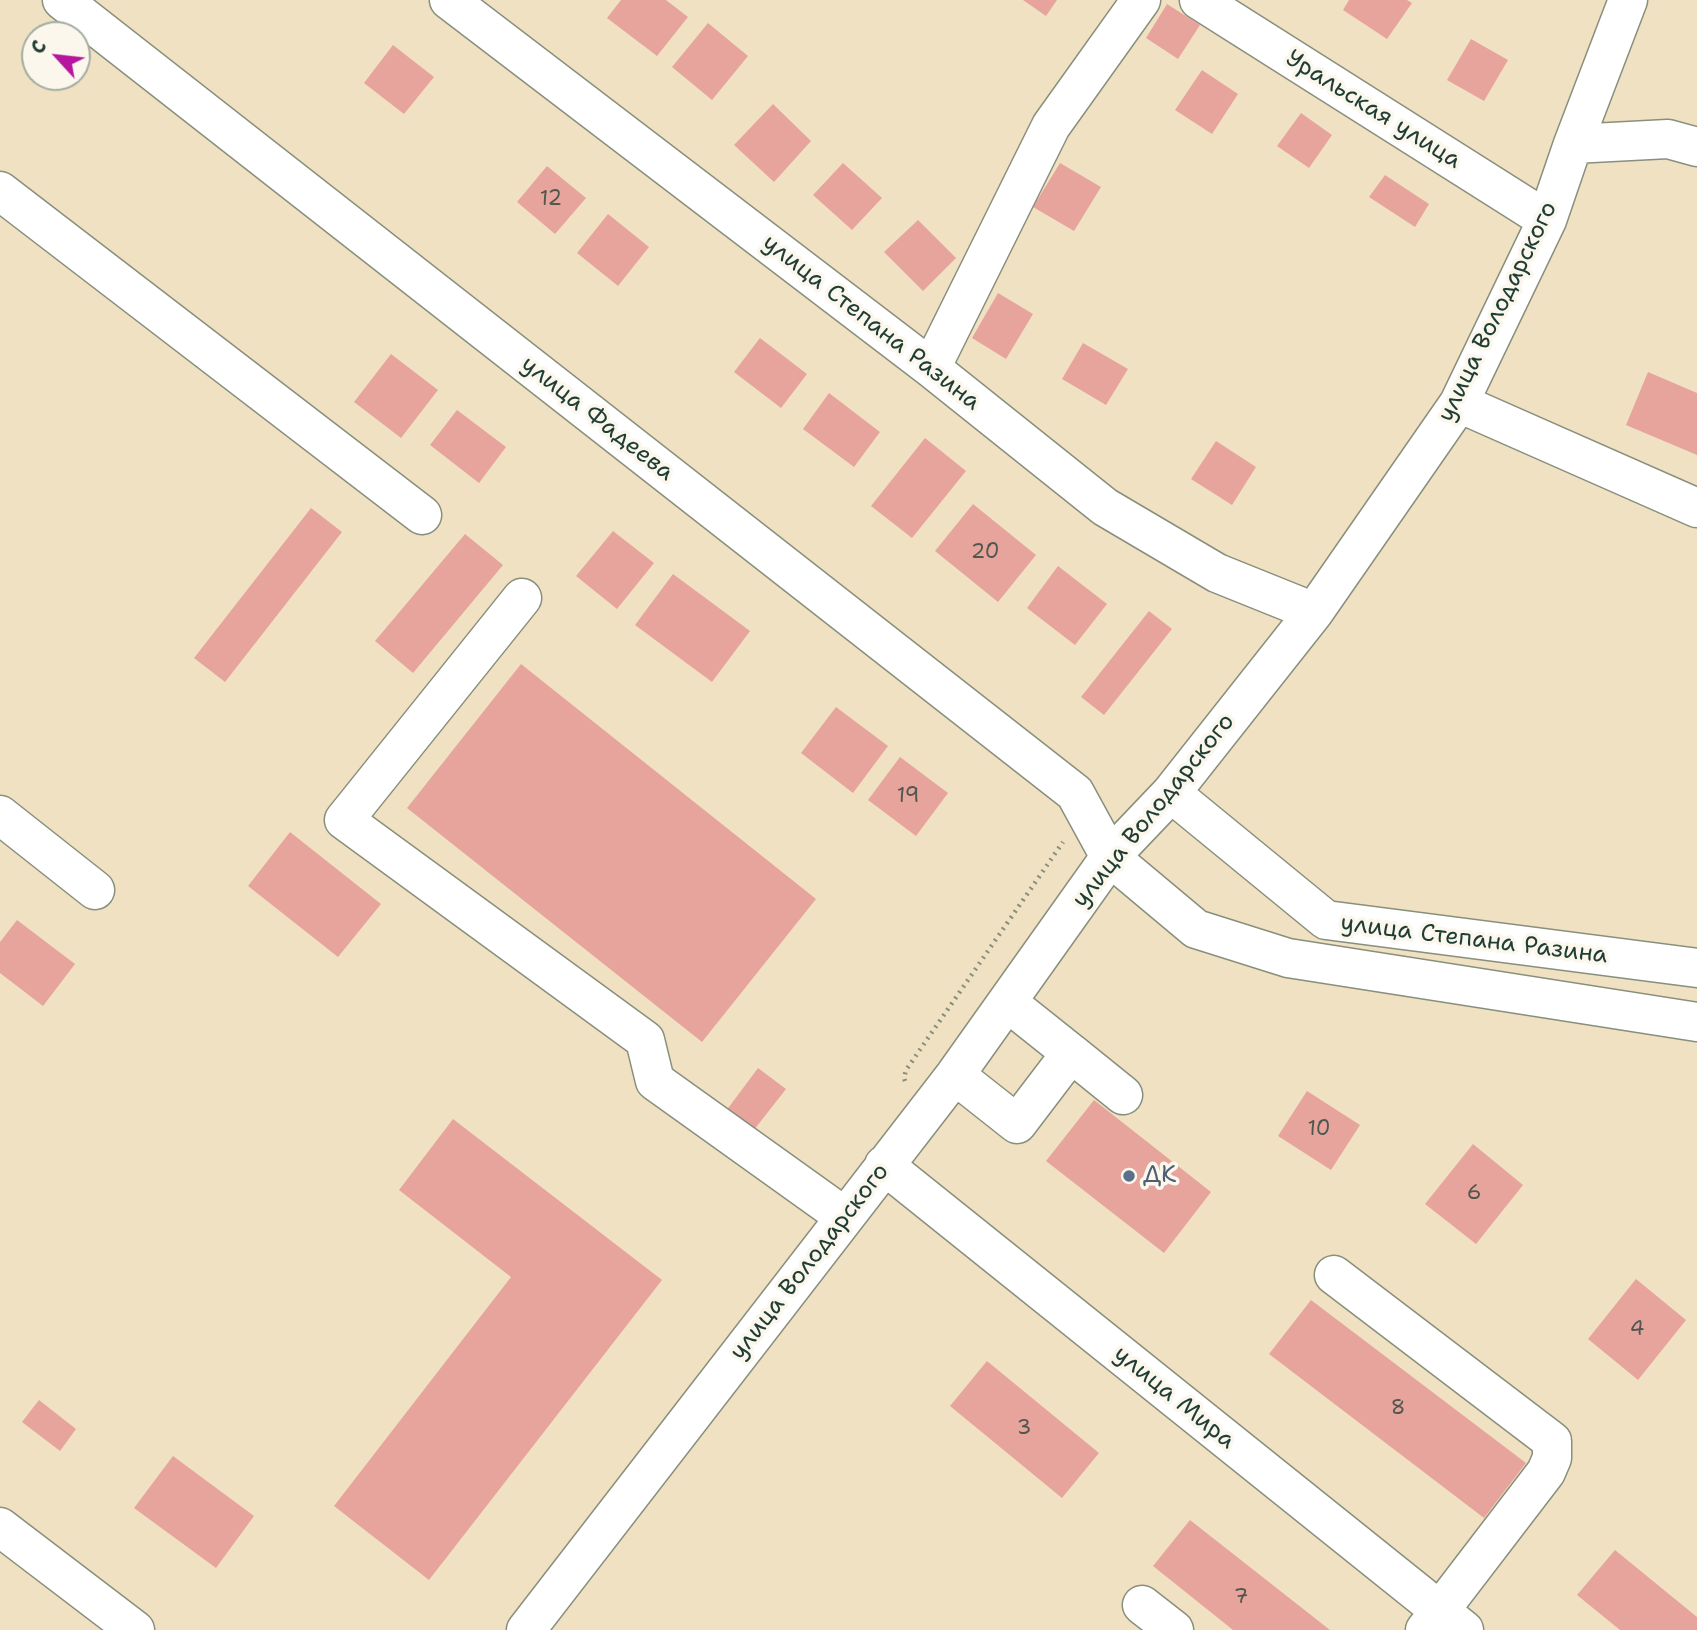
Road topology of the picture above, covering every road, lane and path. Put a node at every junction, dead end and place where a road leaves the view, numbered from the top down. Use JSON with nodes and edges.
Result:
{"nodes":[{"id":1,"x":62,"y":0,"type":"edge"},
{"id":2,"x":449,"y":0,"type":"edge"},
{"id":3,"x":1141,"y":0,"type":"edge"},
{"id":4,"x":1199,"y":0,"type":"edge"},
{"id":5,"x":1628,"y":0,"type":"edge"},
{"id":6,"x":1573,"y":144,"type":"junction"},
{"id":7,"x":1697,"y":147,"type":"edge"},
{"id":8,"x":0,"y":191,"type":"edge"},
{"id":9,"x":1547,"y":220,"type":"junction"},
{"id":10,"x":931,"y":368,"type":"junction"},
{"id":11,"x":1460,"y":403,"type":"junction"},
{"id":12,"x":1697,"y":508,"type":"edge"},
{"id":13,"x":422,"y":515,"type":"dead end"},
{"id":14,"x":522,"y":598,"type":"dead end"},
{"id":15,"x":1314,"y":612,"type":"junction"},
{"id":16,"x":1171,"y":793,"type":"junction"},
{"id":17,"x":0,"y":815,"type":"edge"},
{"id":18,"x":1111,"y":857,"type":"junction"},
{"id":19,"x":95,"y":890,"type":"dead end"},
{"id":20,"x":1697,"y":968,"type":"edge"},
{"id":21,"x":1007,"y":1002,"type":"junction"},
{"id":22,"x":1697,"y":1022,"type":"edge"},
{"id":23,"x":1071,"y":1053,"type":"junction"},
{"id":24,"x":955,"y":1075,"type":"junction"},
{"id":25,"x":1123,"y":1095,"type":"dead end"},
{"id":26,"x":884,"y":1165,"type":"junction"},
{"id":27,"x":845,"y":1217,"type":"junction"},
{"id":28,"x":1334,"y":1275,"type":"dead end"},
{"id":29,"x":0,"y":1527,"type":"edge"},
{"id":30,"x":1142,"y":1605,"type":"dead end"},
{"id":31,"x":1443,"y":1623,"type":"edge"},
{"id":32,"x":135,"y":1630,"type":"edge"},
{"id":33,"x":526,"y":1630,"type":"edge"},
{"id":34,"x":1174,"y":1630,"type":"edge"}],
"edges":[{"from":1,"to":18,"type":"street","name":"улица Фадеева"},
{"from":2,"to":10,"type":"street","name":"улица Степана Разина"},
{"from":3,"to":10,"type":"street"},
{"from":4,"to":9,"type":"street","name":"Уральская улица"},
{"from":5,"to":6,"type":"street","name":"улица Володарского"},
{"from":6,"to":7,"type":"street"},
{"from":6,"to":9,"type":"street","name":"улица Володарского"},
{"from":8,"to":13,"type":"street"},
{"from":9,"to":11,"type":"street","name":"улица Володарского"},
{"from":10,"to":15,"type":"street","name":"улица Степана Разина"},
{"from":11,"to":12,"type":"street"},
{"from":11,"to":15,"type":"street","name":"улица Володарского"},
{"from":14,"to":27,"type":"street"},
{"from":15,"to":16,"type":"street","name":"улица Володарского"},
{"from":16,"to":18,"type":"street","name":"улица Володарского"},
{"from":16,"to":20,"type":"street","name":"улица Степана Разина"},
{"from":17,"to":19,"type":"street"},
{"from":18,"to":21,"type":"street","name":"улица Володарского"},
{"from":18,"to":22,"type":"street"},
{"from":21,"to":23,"type":"street"},
{"from":21,"to":24,"type":"street","name":"улица Володарского"},
{"from":23,"to":24,"type":"street"},
{"from":23,"to":25,"type":"street"},
{"from":24,"to":26,"type":"street","name":"улица Володарского"},
{"from":26,"to":27,"type":"street","name":"улица Володарского"},
{"from":26,"to":31,"type":"street","name":"улица Мира"},
{"from":27,"to":33,"type":"street","name":"улица Володарского"},
{"from":28,"to":31,"type":"street"},
{"from":29,"to":32,"type":"street"},
{"from":30,"to":34,"type":"street"}]}
